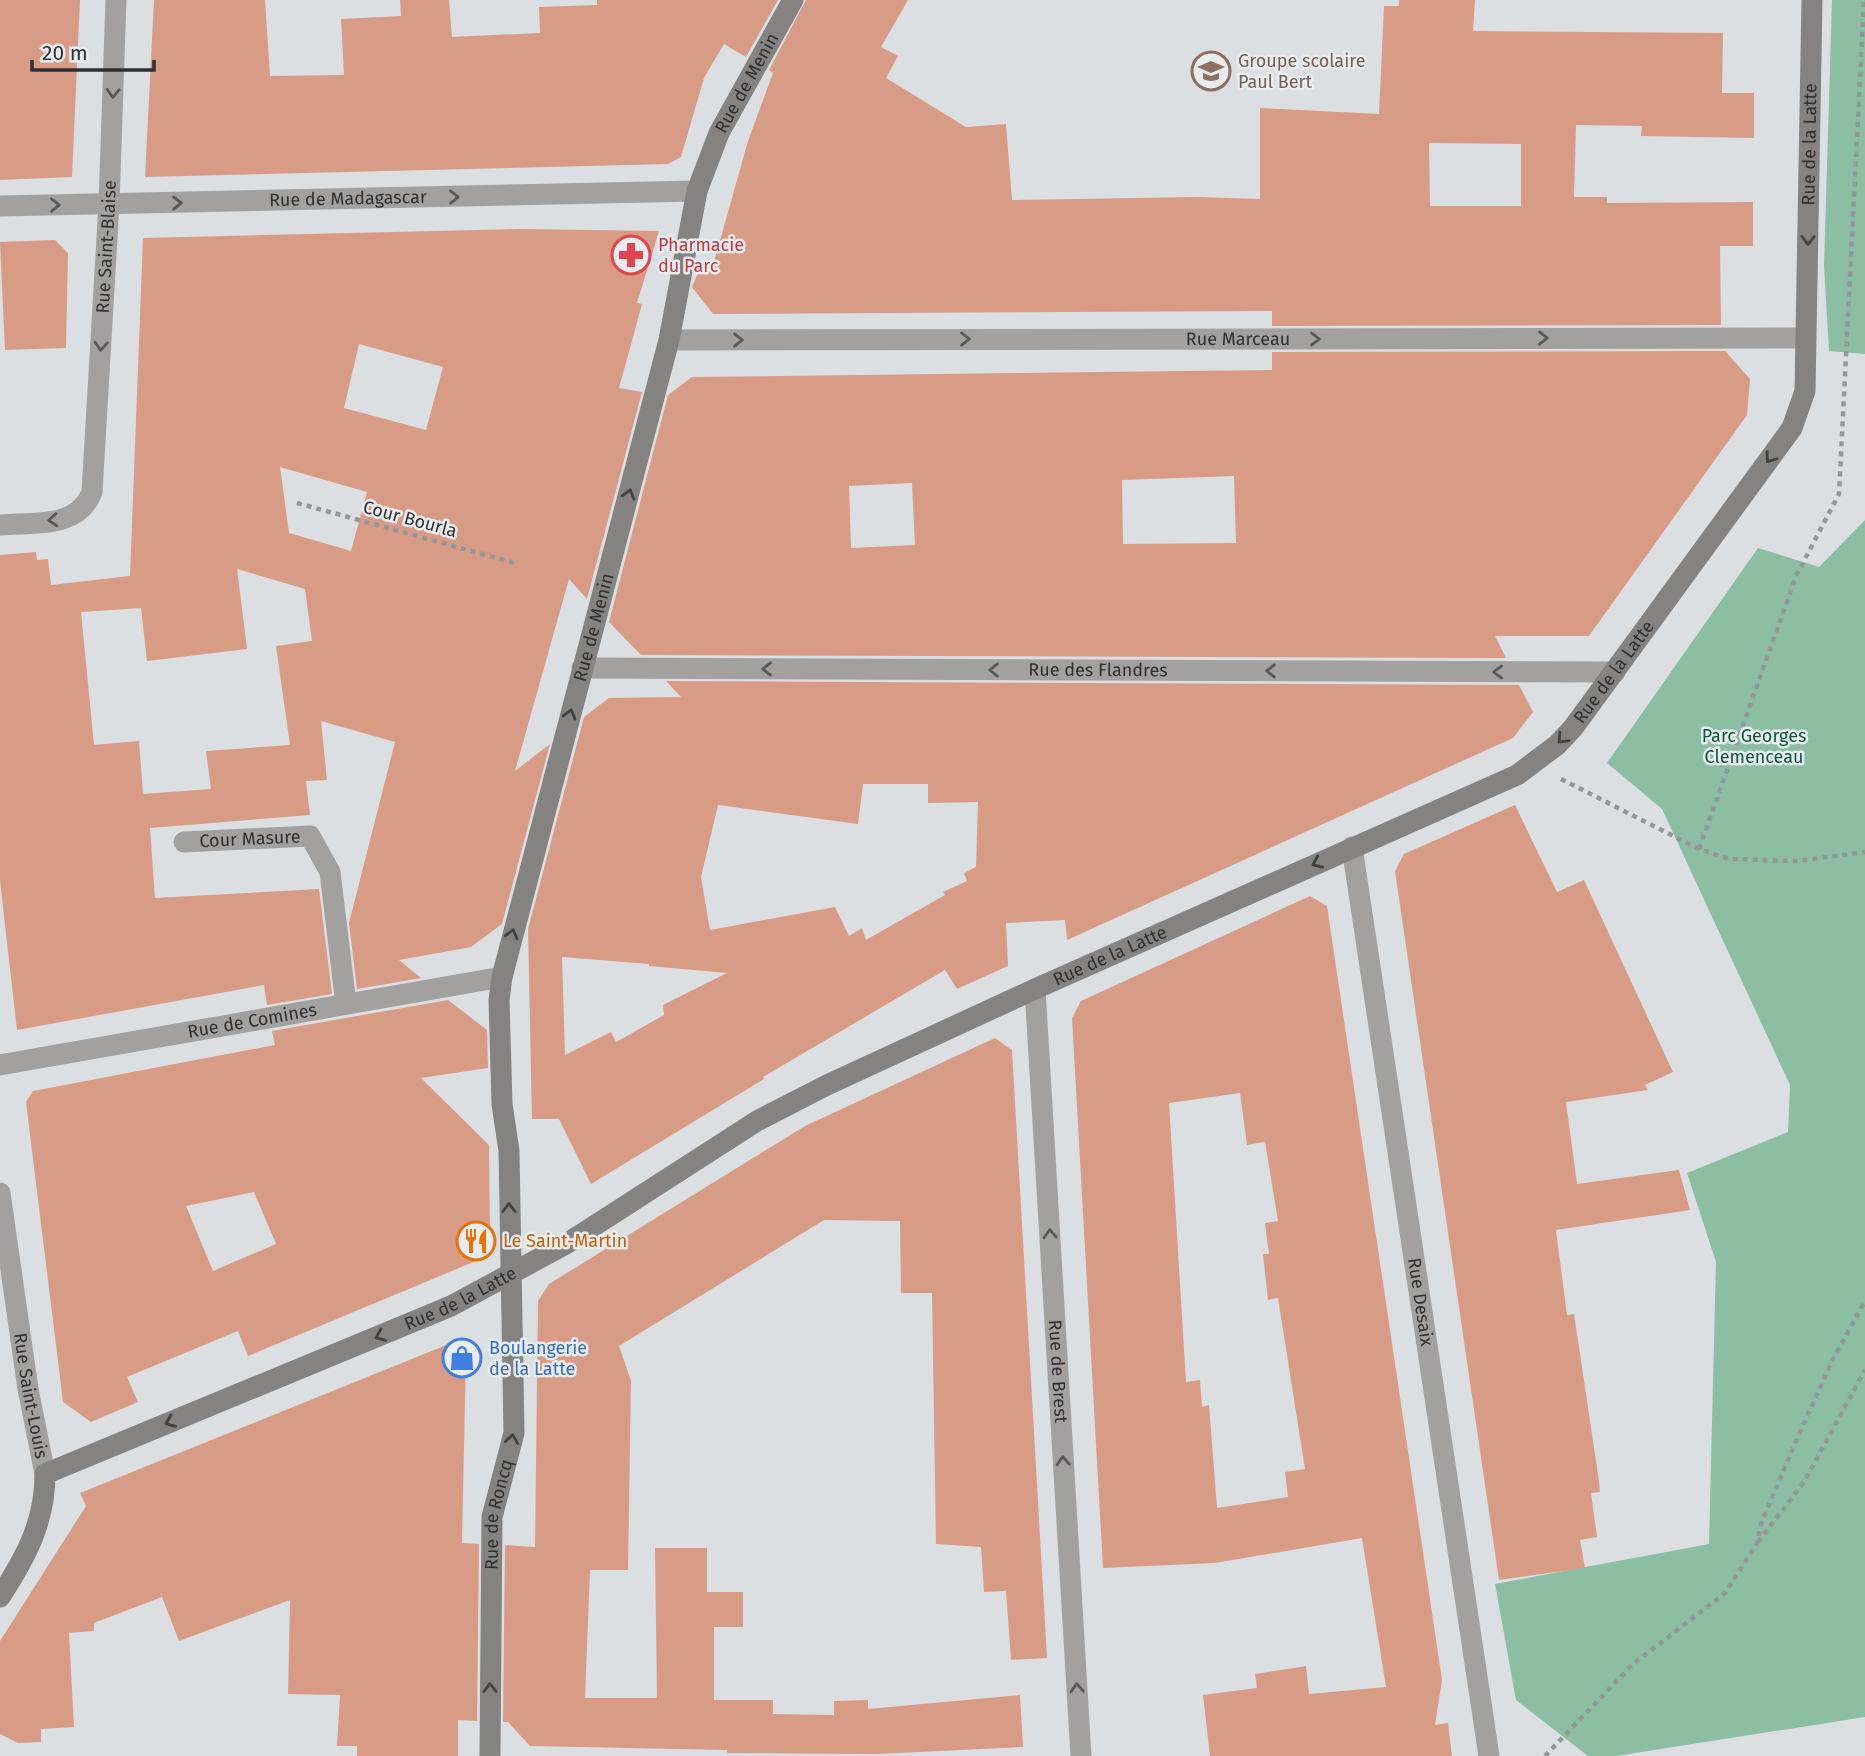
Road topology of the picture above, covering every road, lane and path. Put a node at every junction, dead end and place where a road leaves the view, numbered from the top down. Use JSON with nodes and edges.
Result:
{"nodes":[{"id":1,"x":116,"y":0,"type":"edge"},
{"id":2,"x":793,"y":0,"type":"edge"},
{"id":3,"x":1812,"y":0,"type":"edge"},
{"id":4,"x":697,"y":191,"type":"junction"},
{"id":5,"x":109,"y":204,"type":"junction"},
{"id":6,"x":0,"y":206,"type":"edge"},
{"id":7,"x":1807,"y":338,"type":"junction"},
{"id":8,"x":669,"y":340,"type":"junction"},
{"id":9,"x":298,"y":503,"type":"dead end"},
{"id":10,"x":0,"y":525,"type":"edge"},
{"id":11,"x":515,"y":563,"type":"dead end"},
{"id":12,"x":582,"y":668,"type":"junction"},
{"id":13,"x":1615,"y":672,"type":"junction"},
{"id":14,"x":1538,"y":762,"type":"junction"},
{"id":15,"x":184,"y":842,"type":"dead end"},
{"id":16,"x":1352,"y":847,"type":"junction"},
{"id":17,"x":1865,"y":852,"type":"edge"},
{"id":18,"x":502,"y":976,"type":"junction"},
{"id":19,"x":1035,"y":989,"type":"junction"},
{"id":20,"x":345,"y":1004,"type":"junction"},
{"id":21,"x":0,"y":1065,"type":"edge"},
{"id":22,"x":0,"y":1193,"type":"edge"},
{"id":23,"x":509,"y":1277,"type":"junction"},
{"id":24,"x":1865,"y":1301,"type":"edge"},
{"id":25,"x":1865,"y":1370,"type":"edge"},
{"id":26,"x":45,"y":1474,"type":"junction"},
{"id":27,"x":1757,"y":1543,"type":"junction"},
{"id":28,"x":0,"y":1597,"type":"edge"},
{"id":29,"x":490,"y":1756,"type":"edge"},
{"id":30,"x":1081,"y":1756,"type":"edge"},
{"id":31,"x":1489,"y":1756,"type":"edge"},
{"id":32,"x":1545,"y":1756,"type":"edge"}],
"edges":[{"from":1,"to":5,"type":"street","name":"Rue Saint-Blaise","one_way":true},
{"from":2,"to":4,"type":"street","name":"Rue de Menin"},
{"from":3,"to":7,"type":"street","name":"Rue de la Latte","one_way":true},
{"from":5,"to":4,"type":"street","name":"Rue de Madagascar","one_way":true},
{"from":4,"to":8,"type":"street","name":"Rue de Menin"},
{"from":6,"to":5,"type":"street","name":"Rue de Madagascar","one_way":true},
{"from":5,"to":10,"type":"street","name":"Rue Saint-Blaise","one_way":true},
{"from":8,"to":7,"type":"street","name":"Rue Marceau","one_way":true},
{"from":7,"to":13,"type":"street","name":"Rue de la Latte","one_way":true},
{"from":12,"to":8,"type":"street","name":"Rue de Menin","one_way":true},
{"from":9,"to":11,"type":"path","name":"Cour Bourla"},
{"from":13,"to":12,"type":"street","name":"Rue des Flandres","one_way":true},
{"from":18,"to":12,"type":"street","name":"Rue de Menin","one_way":true},
{"from":13,"to":14,"type":"street","name":"Rue de la Latte","one_way":true},
{"from":14,"to":16,"type":"street","name":"Rue de la Latte"},
{"from":14,"to":17,"type":"path"},
{"from":15,"to":20,"type":"street","name":"Cour Masure"},
{"from":16,"to":19,"type":"street","name":"Rue de la Latte","one_way":true},
{"from":16,"to":31,"type":"street","name":"Rue Desaix"},
{"from":18,"to":20,"type":"street","name":"Rue de Comines"},
{"from":23,"to":18,"type":"street","name":"Rue de Menin","one_way":true},
{"from":19,"to":23,"type":"street","name":"Rue de la Latte"},
{"from":30,"to":19,"type":"street","name":"Rue de Brest","one_way":true},
{"from":20,"to":21,"type":"street","name":"Rue de Comines"},
{"from":22,"to":26,"type":"street","name":"Rue Saint-Louis"},
{"from":23,"to":26,"type":"street","name":"Rue de la Latte","one_way":true},
{"from":29,"to":23,"type":"street","name":"Rue de Roncq","one_way":true},
{"from":24,"to":27,"type":"path"},
{"from":25,"to":27,"type":"path"},
{"from":26,"to":28,"type":"street"},
{"from":27,"to":32,"type":"path"}]}
